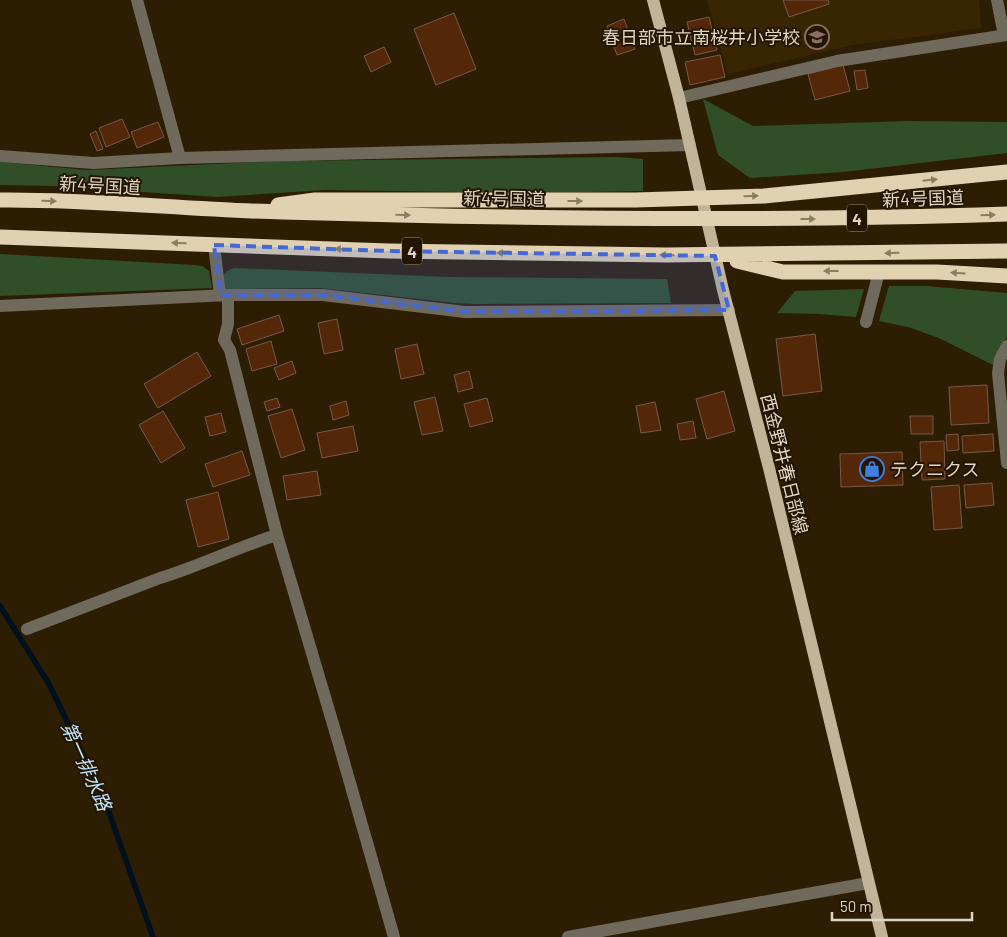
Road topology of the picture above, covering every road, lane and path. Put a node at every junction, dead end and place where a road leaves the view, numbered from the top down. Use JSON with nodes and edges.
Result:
{"nodes":[{"id":1,"x":137,"y":0,"type":"edge"},
{"id":2,"x":653,"y":0,"type":"edge"},
{"id":3,"x":997,"y":0,"type":"edge"},
{"id":4,"x":1005,"y":35,"type":"edge"},
{"id":5,"x":679,"y":98,"type":"junction"},
{"id":6,"x":690,"y":145,"type":"junction"},
{"id":7,"x":0,"y":156,"type":"edge"},
{"id":8,"x":180,"y":158,"type":"junction"},
{"id":9,"x":1007,"y":172,"type":"edge"},
{"id":10,"x":702,"y":198,"type":"junction"},
{"id":11,"x":0,"y":200,"type":"edge"},
{"id":12,"x":229,"y":210,"type":"junction"},
{"id":13,"x":1007,"y":214,"type":"edge"},
{"id":14,"x":707,"y":219,"type":"junction"},
{"id":15,"x":0,"y":236,"type":"edge"},
{"id":16,"x":214,"y":245,"type":"junction"},
{"id":17,"x":1007,"y":251,"type":"edge"},
{"id":18,"x":715,"y":256,"type":"junction"},
{"id":19,"x":879,"y":272,"type":"junction"},
{"id":20,"x":1007,"y":276,"type":"edge"},
{"id":21,"x":224,"y":295,"type":"junction"},
{"id":22,"x":0,"y":306,"type":"edge"},
{"id":23,"x":729,"y":310,"type":"junction"},
{"id":24,"x":866,"y":322,"type":"dead end"},
{"id":25,"x":1007,"y":346,"type":"edge"},
{"id":26,"x":1007,"y":464,"type":"edge"},
{"id":27,"x":277,"y":535,"type":"junction"},
{"id":28,"x":27,"y":629,"type":"dead end"},
{"id":29,"x":868,"y":882,"type":"junction"},
{"id":30,"x":394,"y":937,"type":"edge"},
{"id":31,"x":568,"y":937,"type":"edge"},
{"id":32,"x":882,"y":937,"type":"edge"}],
"edges":[{"from":1,"to":8,"type":"street"},
{"from":2,"to":5,"type":"main road","name":"西金野井春日部線"},
{"from":3,"to":4,"type":"street"},
{"from":4,"to":5,"type":"street"},
{"from":5,"to":6,"type":"main road","name":"西金野井春日部線"},
{"from":6,"to":8,"type":"street"},
{"from":6,"to":10,"type":"main road","name":"西金野井春日部線"},
{"from":7,"to":8,"type":"street"},
{"from":10,"to":9,"type":"highway","one_way":true},
{"from":12,"to":10,"type":"highway","one_way":true},
{"from":10,"to":14,"type":"main road","name":"西金野井春日部線"},
{"from":11,"to":12,"type":"highway","name":"新4号国道","number":"4","one_way":true},
{"from":12,"to":14,"type":"highway","name":"新4号国道","number":"4","one_way":true},
{"from":14,"to":13,"type":"highway","name":"新4号国道","number":"4","one_way":true},
{"from":14,"to":18,"type":"main road","name":"西金野井春日部線"},
{"from":16,"to":15,"type":"highway","number":"4","one_way":true},
{"from":18,"to":16,"type":"highway","number":"4","one_way":true},
{"from":16,"to":21,"type":"street"},
{"from":17,"to":18,"type":"highway","number":"4","one_way":true},
{"from":19,"to":18,"type":"highway","number":"4","one_way":true},
{"from":18,"to":23,"type":"main road","name":"西金野井春日部線"},
{"from":20,"to":19,"type":"highway","number":"4","one_way":true},
{"from":19,"to":24,"type":"street"},
{"from":21,"to":22,"type":"street"},
{"from":21,"to":23,"type":"street"},
{"from":21,"to":27,"type":"street"},
{"from":23,"to":29,"type":"main road","name":"西金野井春日部線"},
{"from":25,"to":26,"type":"street"},
{"from":27,"to":28,"type":"street"},
{"from":27,"to":30,"type":"street"},
{"from":29,"to":31,"type":"street"},
{"from":29,"to":32,"type":"main road","name":"西金野井春日部線"}]}
